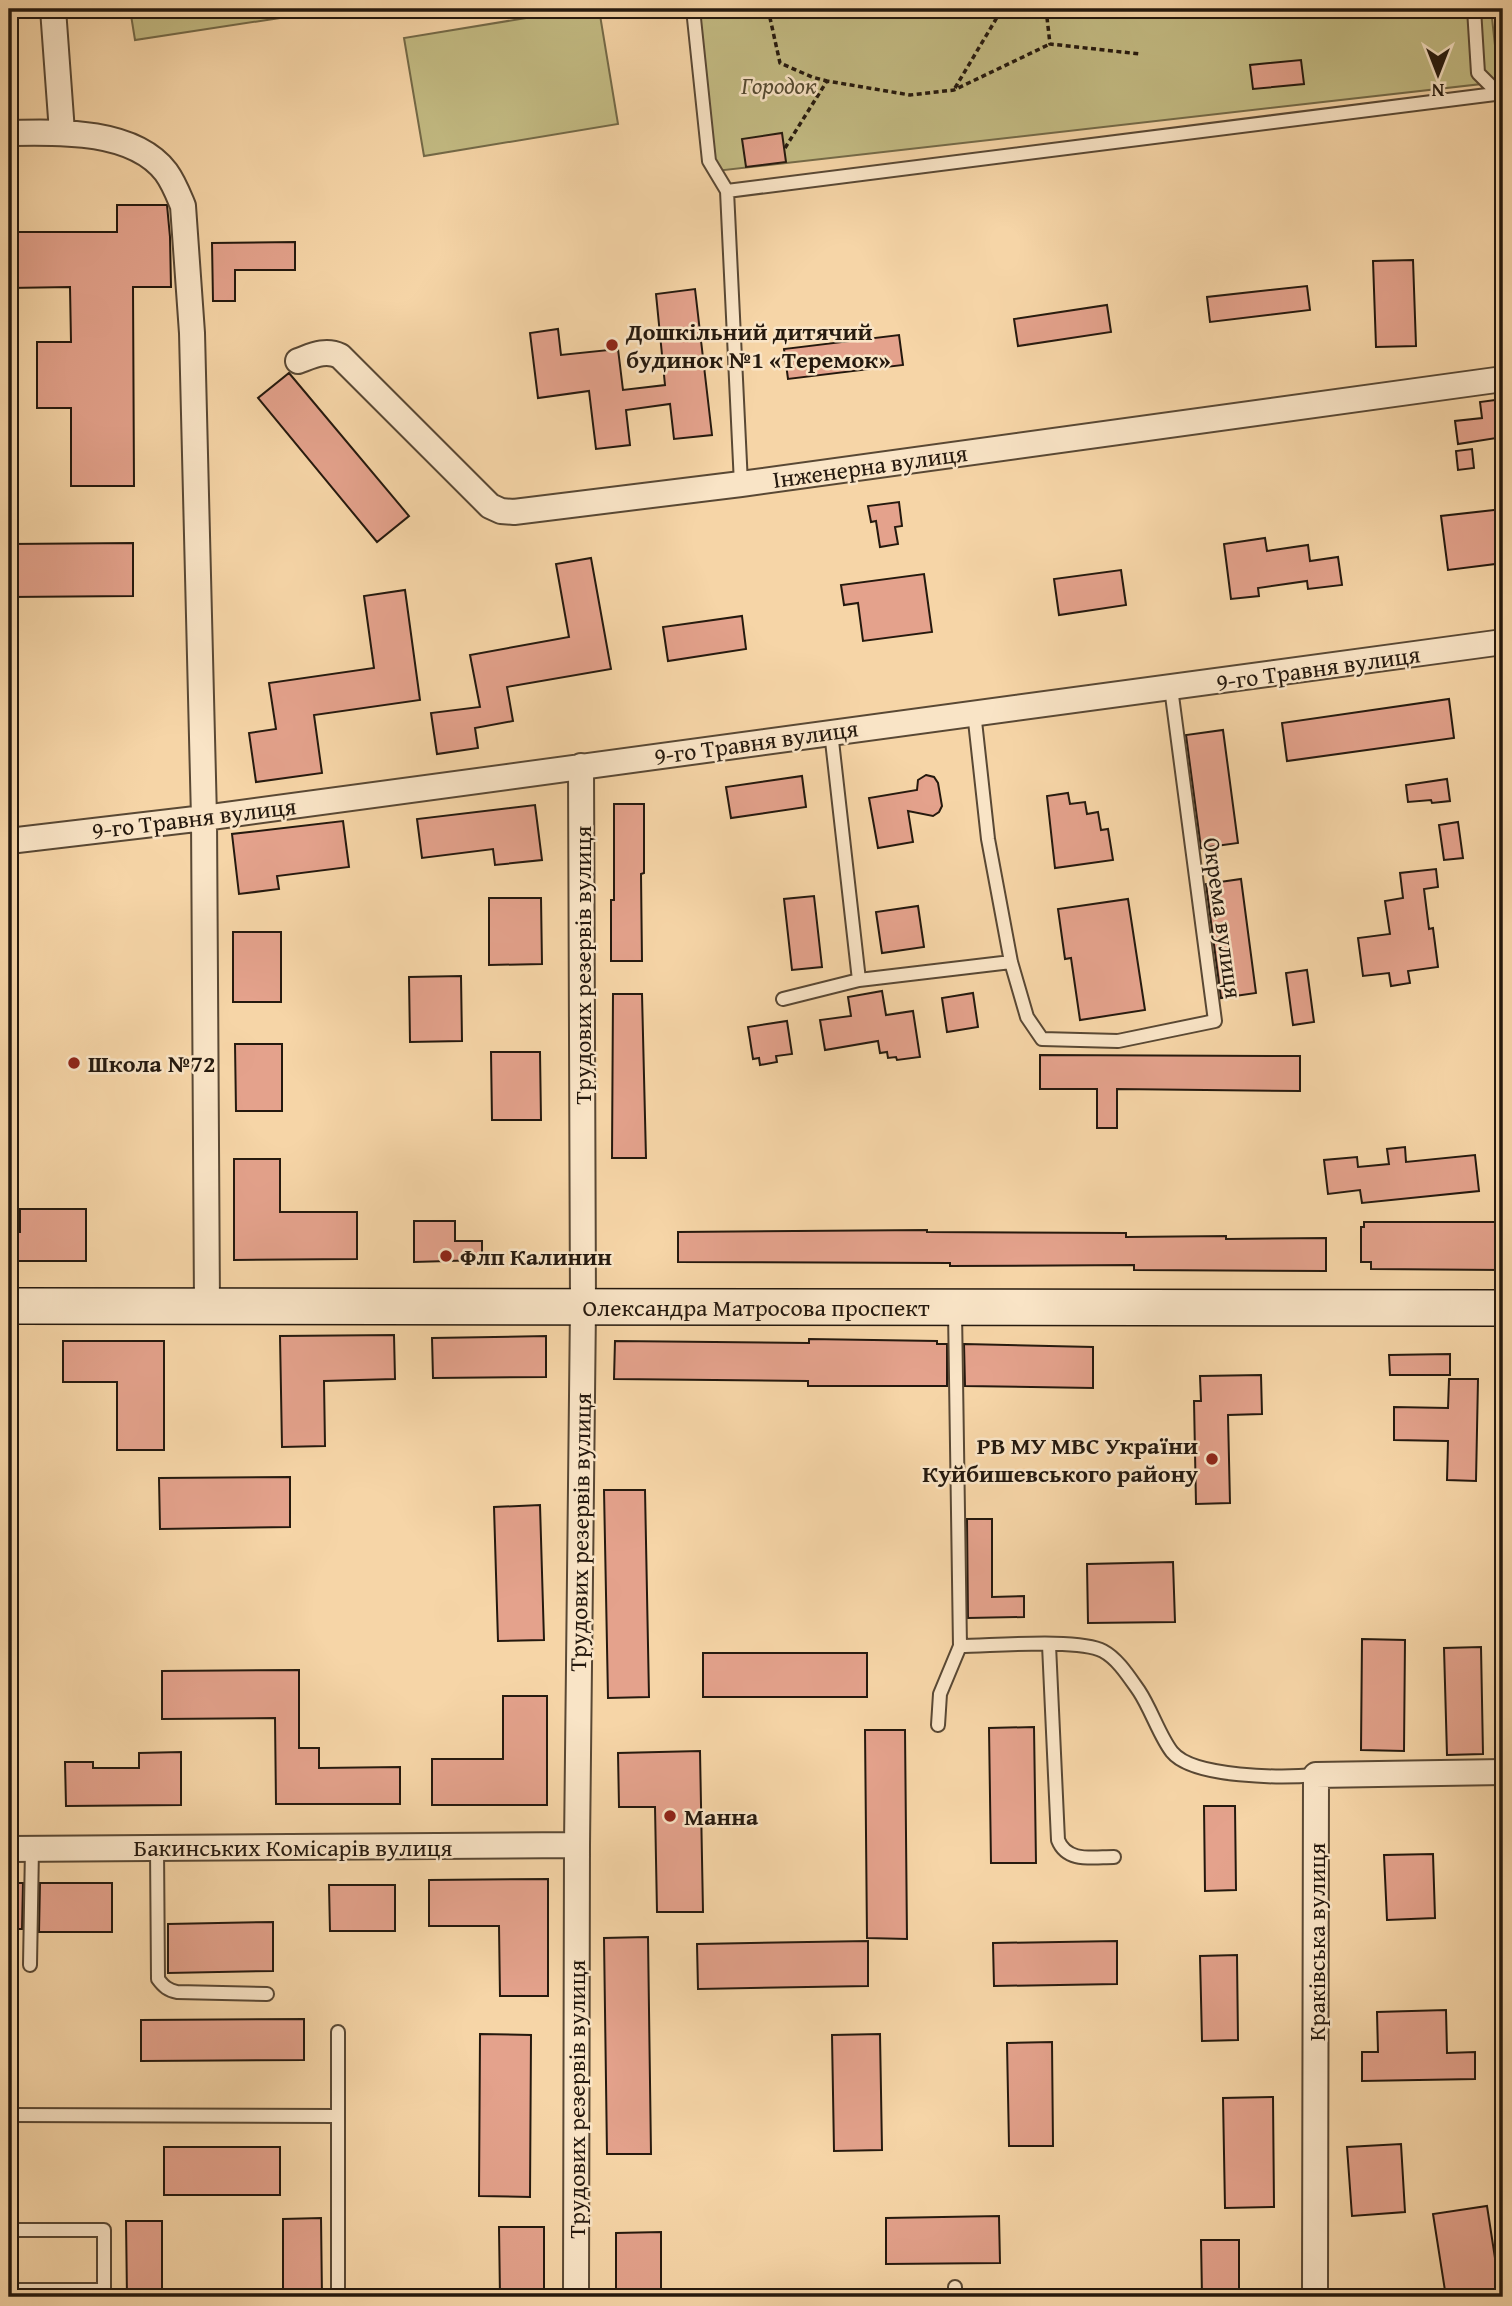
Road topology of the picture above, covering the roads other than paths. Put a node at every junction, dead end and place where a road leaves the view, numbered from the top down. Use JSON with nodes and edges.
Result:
{"nodes":[{"id":1,"x":53,"y":9,"type":"edge"},
{"id":2,"x":693,"y":9,"type":"edge"},
{"id":3,"x":1474,"y":9,"type":"edge"},
{"id":4,"x":1501,"y":93,"type":"edge"},
{"id":5,"x":62,"y":132,"type":"junction"},
{"id":6,"x":9,"y":133,"type":"edge"},
{"id":7,"x":727,"y":191,"type":"junction"},
{"id":8,"x":298,"y":361,"type":"dead end"},
{"id":9,"x":1503,"y":379,"type":"edge"},
{"id":10,"x":741,"y":484,"type":"junction"},
{"id":11,"x":1503,"y":642,"type":"edge"},
{"id":12,"x":1171,"y":688,"type":"junction"},
{"id":13,"x":974,"y":712,"type":"junction"},
{"id":14,"x":831,"y":732,"type":"junction"},
{"id":15,"x":581,"y":766,"type":"junction"},
{"id":16,"x":204,"y":817,"type":"junction"},
{"id":17,"x":9,"y":841,"type":"edge"},
{"id":18,"x":1011,"y":962,"type":"junction"},
{"id":19,"x":859,"y":980,"type":"junction"},
{"id":20,"x":783,"y":999,"type":"dead end"},
{"id":21,"x":9,"y":1306,"type":"edge"},
{"id":22,"x":207,"y":1306,"type":"junction"},
{"id":23,"x":583,"y":1307,"type":"junction"},
{"id":24,"x":955,"y":1307,"type":"junction"},
{"id":25,"x":1503,"y":1308,"type":"edge"},
{"id":26,"x":1049,"y":1645,"type":"junction"},
{"id":27,"x":960,"y":1646,"type":"junction"},
{"id":28,"x":938,"y":1725,"type":"dead end"},
{"id":29,"x":1503,"y":1772,"type":"edge"},
{"id":30,"x":1316,"y":1775,"type":"junction"},
{"id":31,"x":577,"y":1845,"type":"junction"},
{"id":32,"x":157,"y":1848,"type":"junction"},
{"id":33,"x":20,"y":1849,"type":"edge"},
{"id":34,"x":1114,"y":1857,"type":"dead end"},
{"id":35,"x":30,"y":1965,"type":"dead end"},
{"id":36,"x":268,"y":1994,"type":"dead end"},
{"id":37,"x":338,"y":2032,"type":"dead end"},
{"id":38,"x":9,"y":2115,"type":"edge"},
{"id":39,"x":338,"y":2116,"type":"junction"},
{"id":40,"x":9,"y":2230,"type":"edge"},
{"id":41,"x":9,"y":2290,"type":"edge"},
{"id":42,"x":104,"y":2294,"type":"edge"},
{"id":43,"x":338,"y":2297,"type":"edge"},
{"id":44,"x":576,"y":2297,"type":"edge"},
{"id":45,"x":1315,"y":2297,"type":"edge"}],
"edges":[{"from":1,"to":5,"type":"street"},
{"from":2,"to":7,"type":"lane"},
{"from":3,"to":4,"type":"lane"},
{"from":4,"to":7,"type":"lane"},
{"from":5,"to":6,"type":"street"},
{"from":5,"to":16,"type":"street"},
{"from":7,"to":10,"type":"lane"},
{"from":8,"to":10,"type":"street","name":"Інженерна вулиця"},
{"from":9,"to":10,"type":"street","name":"Інженерна вулиця"},
{"from":11,"to":12,"type":"street","name":"9-го Травня вулиця"},
{"from":12,"to":13,"type":"street","name":"9-го Травня вулиця"},
{"from":12,"to":18,"type":"lane","name":"Окрема вулиця"},
{"from":13,"to":14,"type":"street","name":"9-го Травня вулиця"},
{"from":13,"to":18,"type":"lane","name":"Окрема вулиця"},
{"from":14,"to":15,"type":"street","name":"9-го Травня вулиця"},
{"from":14,"to":19,"type":"lane"},
{"from":15,"to":16,"type":"street","name":"9-го Травня вулиця"},
{"from":15,"to":23,"type":"street","name":"Трудових резервів вулиця"},
{"from":16,"to":17,"type":"street","name":"9-го Травня вулиця"},
{"from":16,"to":22,"type":"street"},
{"from":18,"to":19,"type":"lane"},
{"from":19,"to":20,"type":"lane"},
{"from":21,"to":22,"type":"main road","name":"Олександра Матросова проспект"},
{"from":22,"to":23,"type":"main road","name":"Олександра Матросова проспект"},
{"from":23,"to":24,"type":"main road","name":"Олександра Матросова проспект"},
{"from":23,"to":31,"type":"street","name":"Трудових резервів вулиця"},
{"from":24,"to":25,"type":"main road","name":"Олександра Матросова проспект"},
{"from":24,"to":27,"type":"lane"},
{"from":26,"to":27,"type":"lane"},
{"from":26,"to":30,"type":"lane"},
{"from":26,"to":34,"type":"lane"},
{"from":27,"to":28,"type":"lane"},
{"from":29,"to":30,"type":"street"},
{"from":30,"to":45,"type":"street","name":"Краківська вулиця"},
{"from":31,"to":32,"type":"street","name":"Бакинських Комісарів вулиця"},
{"from":31,"to":44,"type":"street","name":"Трудових резервів вулиця"},
{"from":32,"to":33,"type":"street","name":"Бакинських Комісарів вулиця"},
{"from":32,"to":36,"type":"lane"},
{"from":33,"to":35,"type":"lane"},
{"from":37,"to":39,"type":"lane"},
{"from":38,"to":39,"type":"lane"},
{"from":39,"to":43,"type":"lane"},
{"from":40,"to":42,"type":"lane"},
{"from":41,"to":42,"type":"lane"}]}
